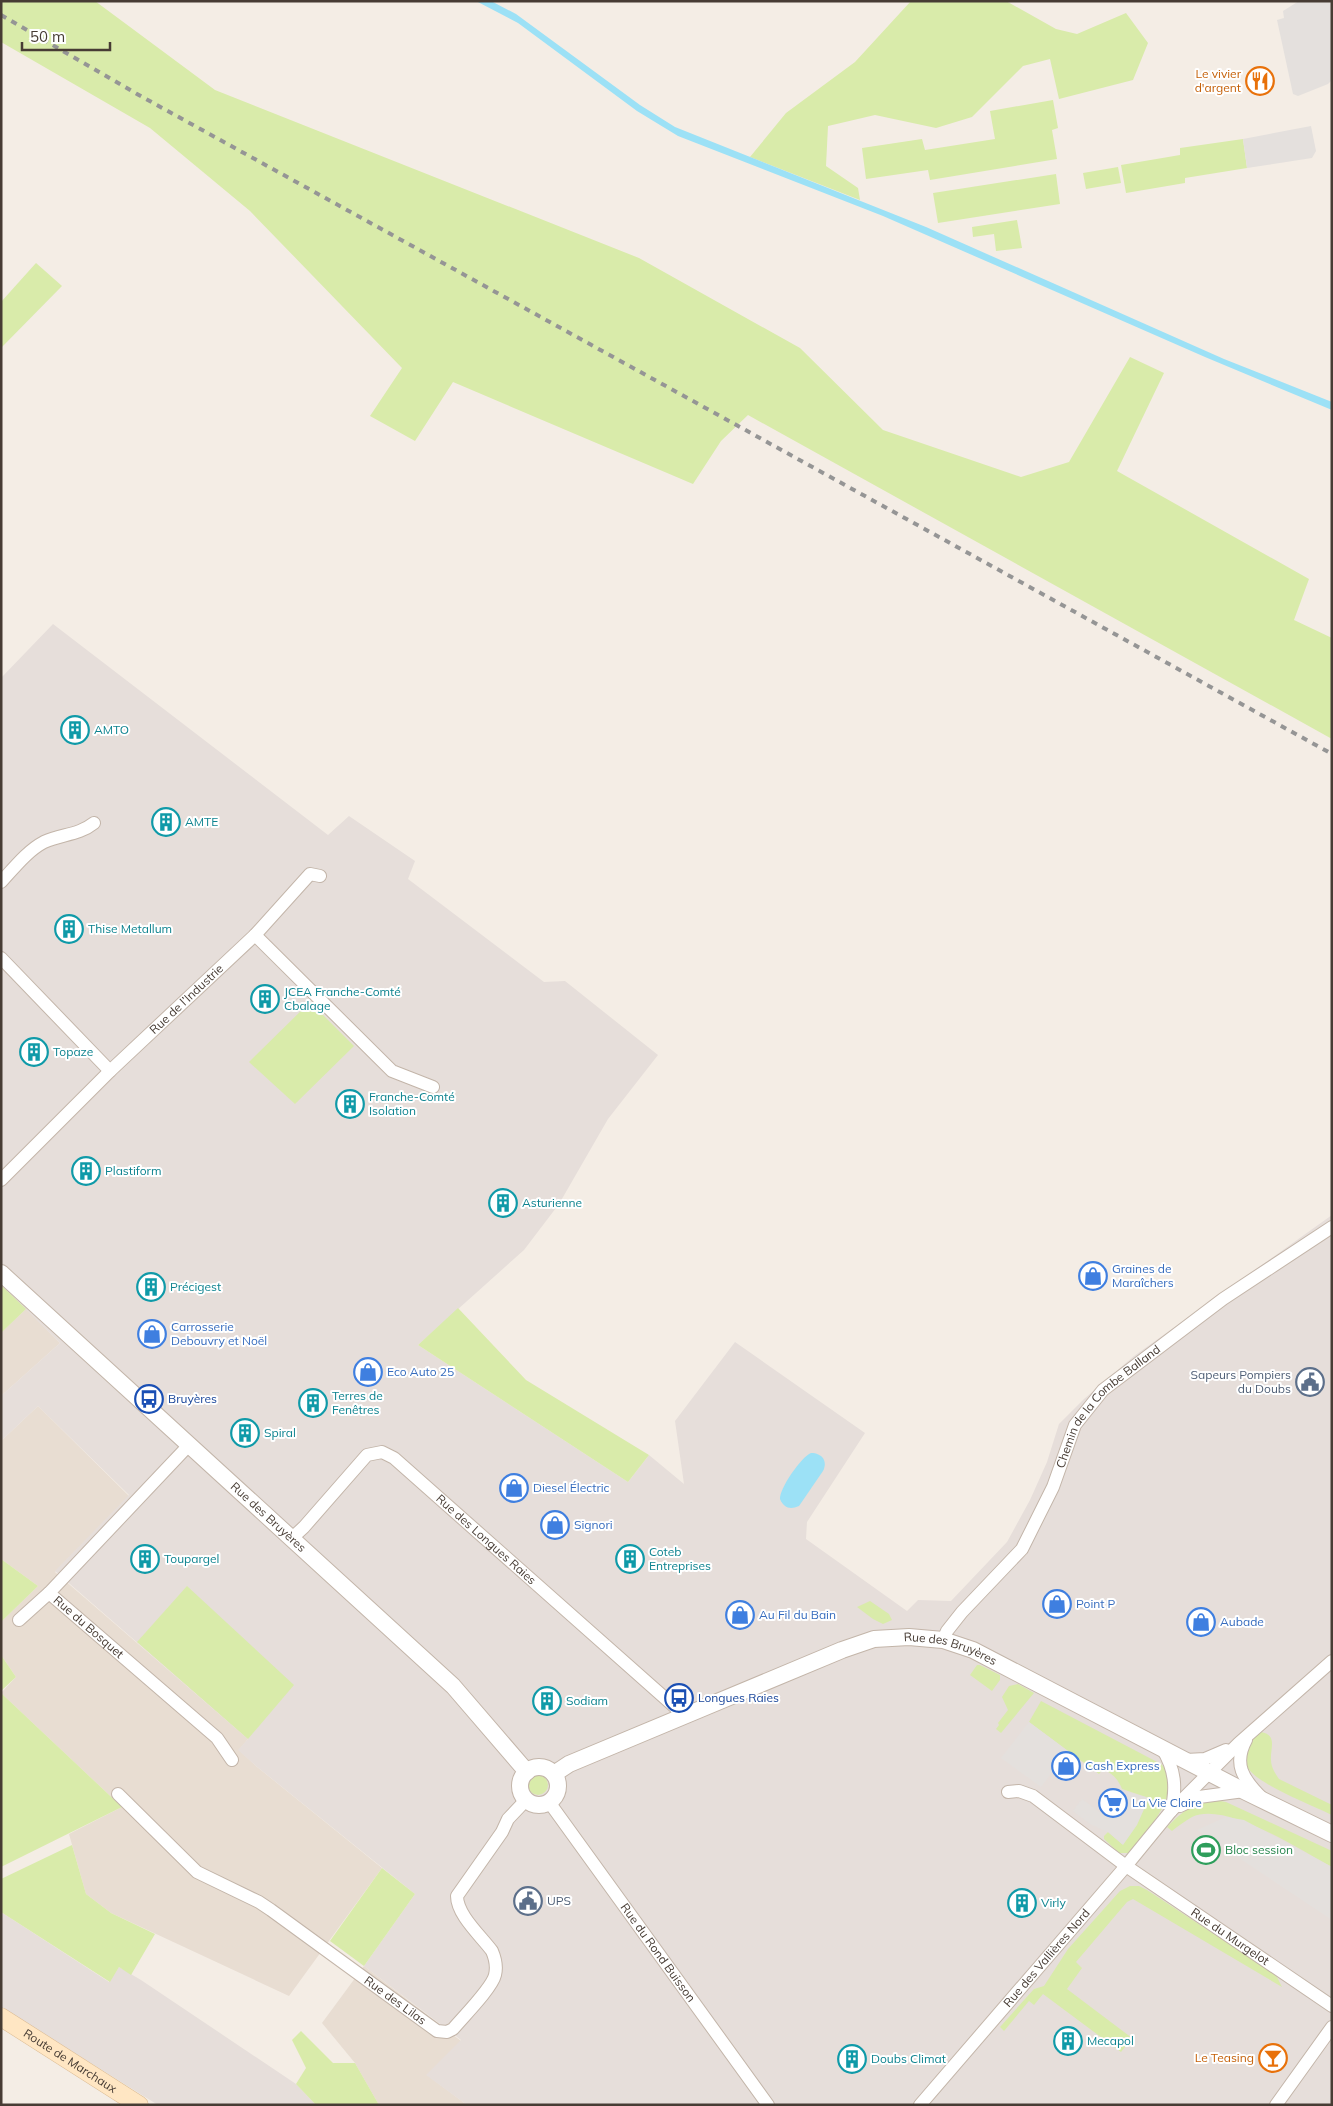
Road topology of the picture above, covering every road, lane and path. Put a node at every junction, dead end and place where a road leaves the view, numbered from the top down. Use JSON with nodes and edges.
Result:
{"nodes":[{"id":1,"x":94,"y":823,"type":"dead end"},
{"id":2,"x":320,"y":876,"type":"dead end"},
{"id":3,"x":1,"y":882,"type":"edge"},
{"id":4,"x":259,"y":938,"type":"junction"},
{"id":5,"x":1,"y":958,"type":"edge"},
{"id":6,"x":110,"y":1071,"type":"junction"},
{"id":7,"x":433,"y":1086,"type":"dead end"},
{"id":8,"x":1,"y":1180,"type":"edge"},
{"id":9,"x":1332,"y":1227,"type":"edge"},
{"id":10,"x":1,"y":1274,"type":"edge"},
{"id":11,"x":189,"y":1445,"type":"junction"},
{"id":12,"x":291,"y":1539,"type":"junction"},
{"id":13,"x":49,"y":1593,"type":"junction"},
{"id":14,"x":19,"y":1620,"type":"dead end"},
{"id":15,"x":943,"y":1640,"type":"junction"},
{"id":16,"x":1332,"y":1661,"type":"edge"},
{"id":17,"x":682,"y":1717,"type":"junction"},
{"id":18,"x":1250,"y":1734,"type":"junction"},
{"id":19,"x":1239,"y":1743,"type":"junction"},
{"id":20,"x":1162,"y":1748,"type":"junction"},
{"id":21,"x":232,"y":1760,"type":"dead end"},
{"id":22,"x":1185,"y":1760,"type":"junction"},
{"id":23,"x":527,"y":1772,"type":"junction"},
{"id":24,"x":1208,"y":1772,"type":"junction"},
{"id":25,"x":554,"y":1774,"type":"junction"},
{"id":26,"x":1244,"y":1791,"type":"junction"},
{"id":27,"x":1008,"y":1792,"type":"dead end"},
{"id":28,"x":118,"y":1794,"type":"dead end"},
{"id":29,"x":526,"y":1800,"type":"junction"},
{"id":30,"x":549,"y":1802,"type":"junction"},
{"id":31,"x":1265,"y":1802,"type":"junction"},
{"id":32,"x":1171,"y":1811,"type":"junction"},
{"id":33,"x":1332,"y":1834,"type":"edge"},
{"id":34,"x":1126,"y":1866,"type":"junction"},
{"id":35,"x":1332,"y":2006,"type":"edge"},
{"id":36,"x":1,"y":2017,"type":"edge"},
{"id":37,"x":1332,"y":2027,"type":"edge"},
{"id":38,"x":129,"y":2102,"type":"edge"},
{"id":39,"x":768,"y":2105,"type":"edge"},
{"id":40,"x":920,"y":2105,"type":"edge"},
{"id":41,"x":1276,"y":2105,"type":"edge"}],
"edges":[{"from":1,"to":3,"type":"street"},
{"from":2,"to":4,"type":"street","name":"Rue de l’Industrie"},
{"from":4,"to":6,"type":"street","name":"Rue de l’Industrie"},
{"from":4,"to":7,"type":"street"},
{"from":5,"to":6,"type":"street"},
{"from":6,"to":8,"type":"street","name":"Rue de l’Industrie"},
{"from":9,"to":15,"type":"street","name":"Chemin de la Combe Balland"},
{"from":10,"to":11,"type":"street","name":"Rue des Bruyères"},
{"from":11,"to":12,"type":"street","name":"Rue des Bruyères"},
{"from":11,"to":13,"type":"street","name":"Rue du Bosquet"},
{"from":12,"to":17,"type":"street","name":"Rue des Longues Raies"},
{"from":12,"to":23,"type":"street","name":"Rue des Bruyères"},
{"from":13,"to":14,"type":"street"},
{"from":13,"to":21,"type":"street","name":"Rue du Bosquet"},
{"from":15,"to":17,"type":"street","name":"Rue des Bruyères"},
{"from":15,"to":20,"type":"street","name":"Rue des Bruyères"},
{"from":16,"to":18,"type":"street"},
{"from":17,"to":25,"type":"street","name":"Rue des Bruyères"},
{"from":18,"to":19,"type":"street"},
{"from":18,"to":31,"type":"street"},
{"from":19,"to":22,"type":"street"},
{"from":19,"to":24,"type":"street","name":"Rue des Vallières Nord"},
{"from":20,"to":22,"type":"street","name":"Rue des Bruyères"},
{"from":20,"to":32,"type":"street"},
{"from":22,"to":24,"type":"street","name":"Rue des Bruyères"},
{"from":23,"to":25,"type":"street"},
{"from":23,"to":29,"type":"street"},
{"from":24,"to":26,"type":"street","name":"Rue des Bruyères"},
{"from":24,"to":32,"type":"street","name":"Rue des Vallières Nord"},
{"from":25,"to":30,"type":"street"},
{"from":26,"to":31,"type":"street","name":"Rue des Bruyères"},
{"from":26,"to":32,"type":"street"},
{"from":27,"to":34,"type":"street","name":"Rue du Murgelot"},
{"from":28,"to":29,"type":"street","name":"Rue des Lilas"},
{"from":29,"to":30,"type":"street"},
{"from":30,"to":39,"type":"street","name":"Rue du Rond Buisson"},
{"from":31,"to":33,"type":"street","name":"Rue des Bruyères"},
{"from":32,"to":34,"type":"street","name":"Rue des Vallières Nord"},
{"from":34,"to":35,"type":"street","name":"Rue du Murgelot"},
{"from":34,"to":40,"type":"street","name":"Rue des Vallières Nord"},
{"from":36,"to":38,"type":"main road","name":"Route de Marchaux"},
{"from":37,"to":41,"type":"street"}]}
